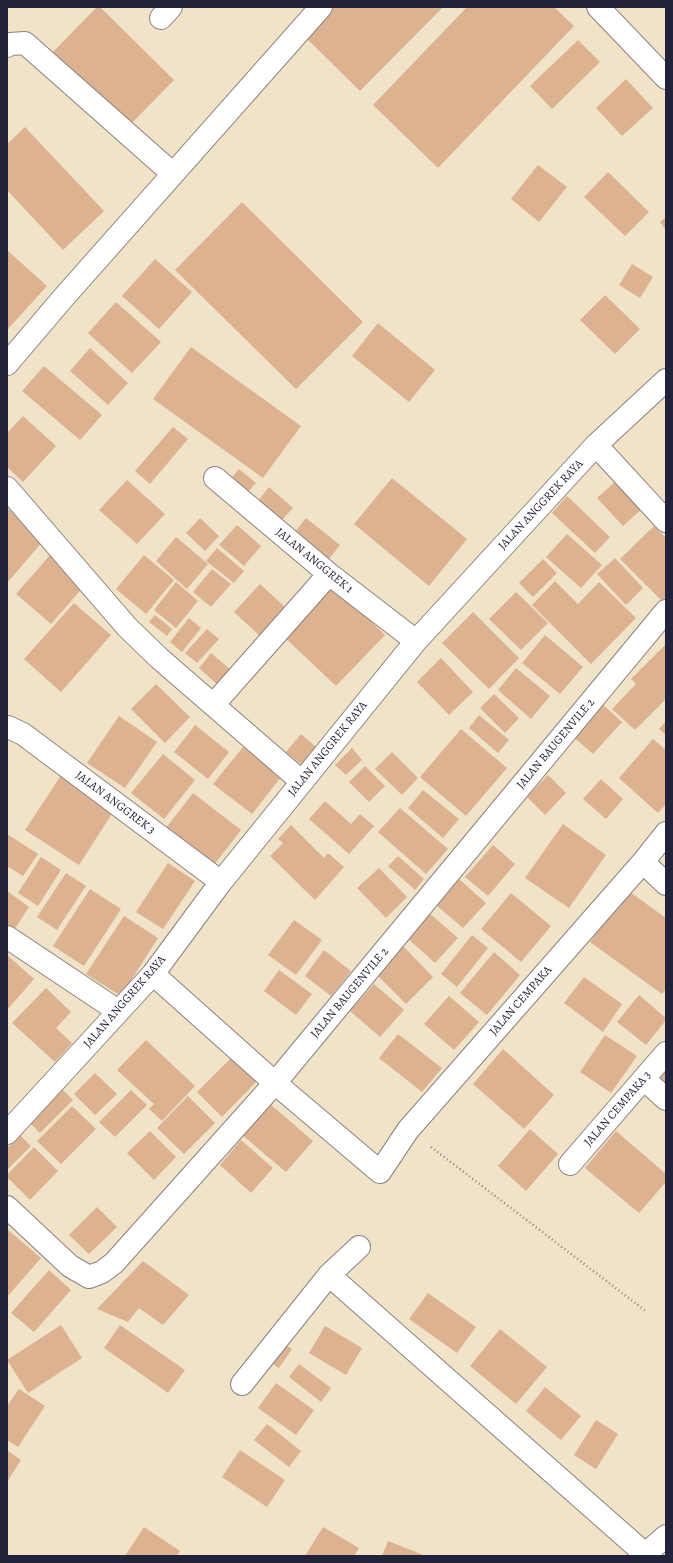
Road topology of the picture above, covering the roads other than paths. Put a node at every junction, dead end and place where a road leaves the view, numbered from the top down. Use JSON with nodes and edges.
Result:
{"nodes":[{"id":1,"x":321,"y":7,"type":"edge"},
{"id":2,"x":598,"y":7,"type":"edge"},
{"id":3,"x":7,"y":46,"type":"edge"},
{"id":4,"x":666,"y":78,"type":"edge"},
{"id":5,"x":173,"y":174,"type":"junction"},
{"id":6,"x":7,"y":364,"type":"edge"},
{"id":7,"x":666,"y":380,"type":"edge"},
{"id":8,"x":596,"y":445,"type":"junction"},
{"id":9,"x":215,"y":478,"type":"dead end"},
{"id":10,"x":7,"y":488,"type":"edge"},
{"id":11,"x":666,"y":521,"type":"edge"},
{"id":12,"x":329,"y":574,"type":"junction"},
{"id":13,"x":666,"y":611,"type":"edge"},
{"id":14,"x":416,"y":641,"type":"junction"},
{"id":15,"x":214,"y":704,"type":"junction"},
{"id":16,"x":8,"y":727,"type":"edge"},
{"id":17,"x":301,"y":781,"type":"junction"},
{"id":18,"x":666,"y":833,"type":"edge"},
{"id":19,"x":643,"y":862,"type":"junction"},
{"id":20,"x":221,"y":882,"type":"junction"},
{"id":21,"x":666,"y":884,"type":"edge"},
{"id":22,"x":7,"y":937,"type":"edge"},
{"id":23,"x":153,"y":974,"type":"junction"},
{"id":24,"x":118,"y":1011,"type":"junction"},
{"id":25,"x":666,"y":1052,"type":"edge"},
{"id":26,"x":644,"y":1079,"type":"junction"},
{"id":27,"x":275,"y":1083,"type":"junction"},
{"id":28,"x":666,"y":1099,"type":"edge"},
{"id":29,"x":7,"y":1133,"type":"edge"},
{"id":30,"x":570,"y":1164,"type":"dead end"},
{"id":31,"x":7,"y":1207,"type":"edge"},
{"id":32,"x":359,"y":1247,"type":"dead end"},
{"id":33,"x":329,"y":1275,"type":"junction"},
{"id":34,"x":242,"y":1384,"type":"dead end"},
{"id":35,"x":666,"y":1536,"type":"edge"},
{"id":36,"x":644,"y":1555,"type":"edge"}],
"edges":[{"from":1,"to":5,"type":"street"},
{"from":2,"to":4,"type":"street"},
{"from":3,"to":5,"type":"street"},
{"from":5,"to":6,"type":"street"},
{"from":7,"to":8,"type":"street","name":"JALAN ANGGREK RAYA"},
{"from":8,"to":11,"type":"street"},
{"from":8,"to":14,"type":"street","name":"JALAN ANGGREK RAYA"},
{"from":9,"to":12,"type":"street","name":"JALAN ANGGREK 1"},
{"from":10,"to":15,"type":"street"},
{"from":12,"to":14,"type":"street","name":"JALAN ANGGREK 1"},
{"from":12,"to":15,"type":"street"},
{"from":13,"to":27,"type":"street","name":"JALAN BAUGENVILE 2"},
{"from":14,"to":17,"type":"street","name":"JALAN ANGGREK RAYA"},
{"from":15,"to":17,"type":"street"},
{"from":16,"to":20,"type":"street","name":"JALAN ANGGREK 3"},
{"from":17,"to":20,"type":"street","name":"JALAN ANGGREK RAYA"},
{"from":18,"to":19,"type":"street","name":"JALAN CEMPAKA"},
{"from":19,"to":21,"type":"street"},
{"from":19,"to":27,"type":"street","name":"JALAN CEMPAKA"},
{"from":20,"to":23,"type":"street","name":"JALAN ANGGREK RAYA"},
{"from":22,"to":24,"type":"street"},
{"from":23,"to":24,"type":"street","name":"JALAN ANGGREK RAYA"},
{"from":23,"to":27,"type":"street"},
{"from":24,"to":29,"type":"street","name":"JALAN ANGGREK RAYA"},
{"from":25,"to":26,"type":"street","name":"JALAN CEMPAKA 3"},
{"from":26,"to":28,"type":"street"},
{"from":26,"to":30,"type":"street","name":"JALAN CEMPAKA 3"},
{"from":27,"to":31,"type":"street","name":"JALAN BAUGENVILE 2"},
{"from":32,"to":33,"type":"street"},
{"from":33,"to":34,"type":"street"},
{"from":33,"to":36,"type":"street"},
{"from":35,"to":36,"type":"street"}]}
